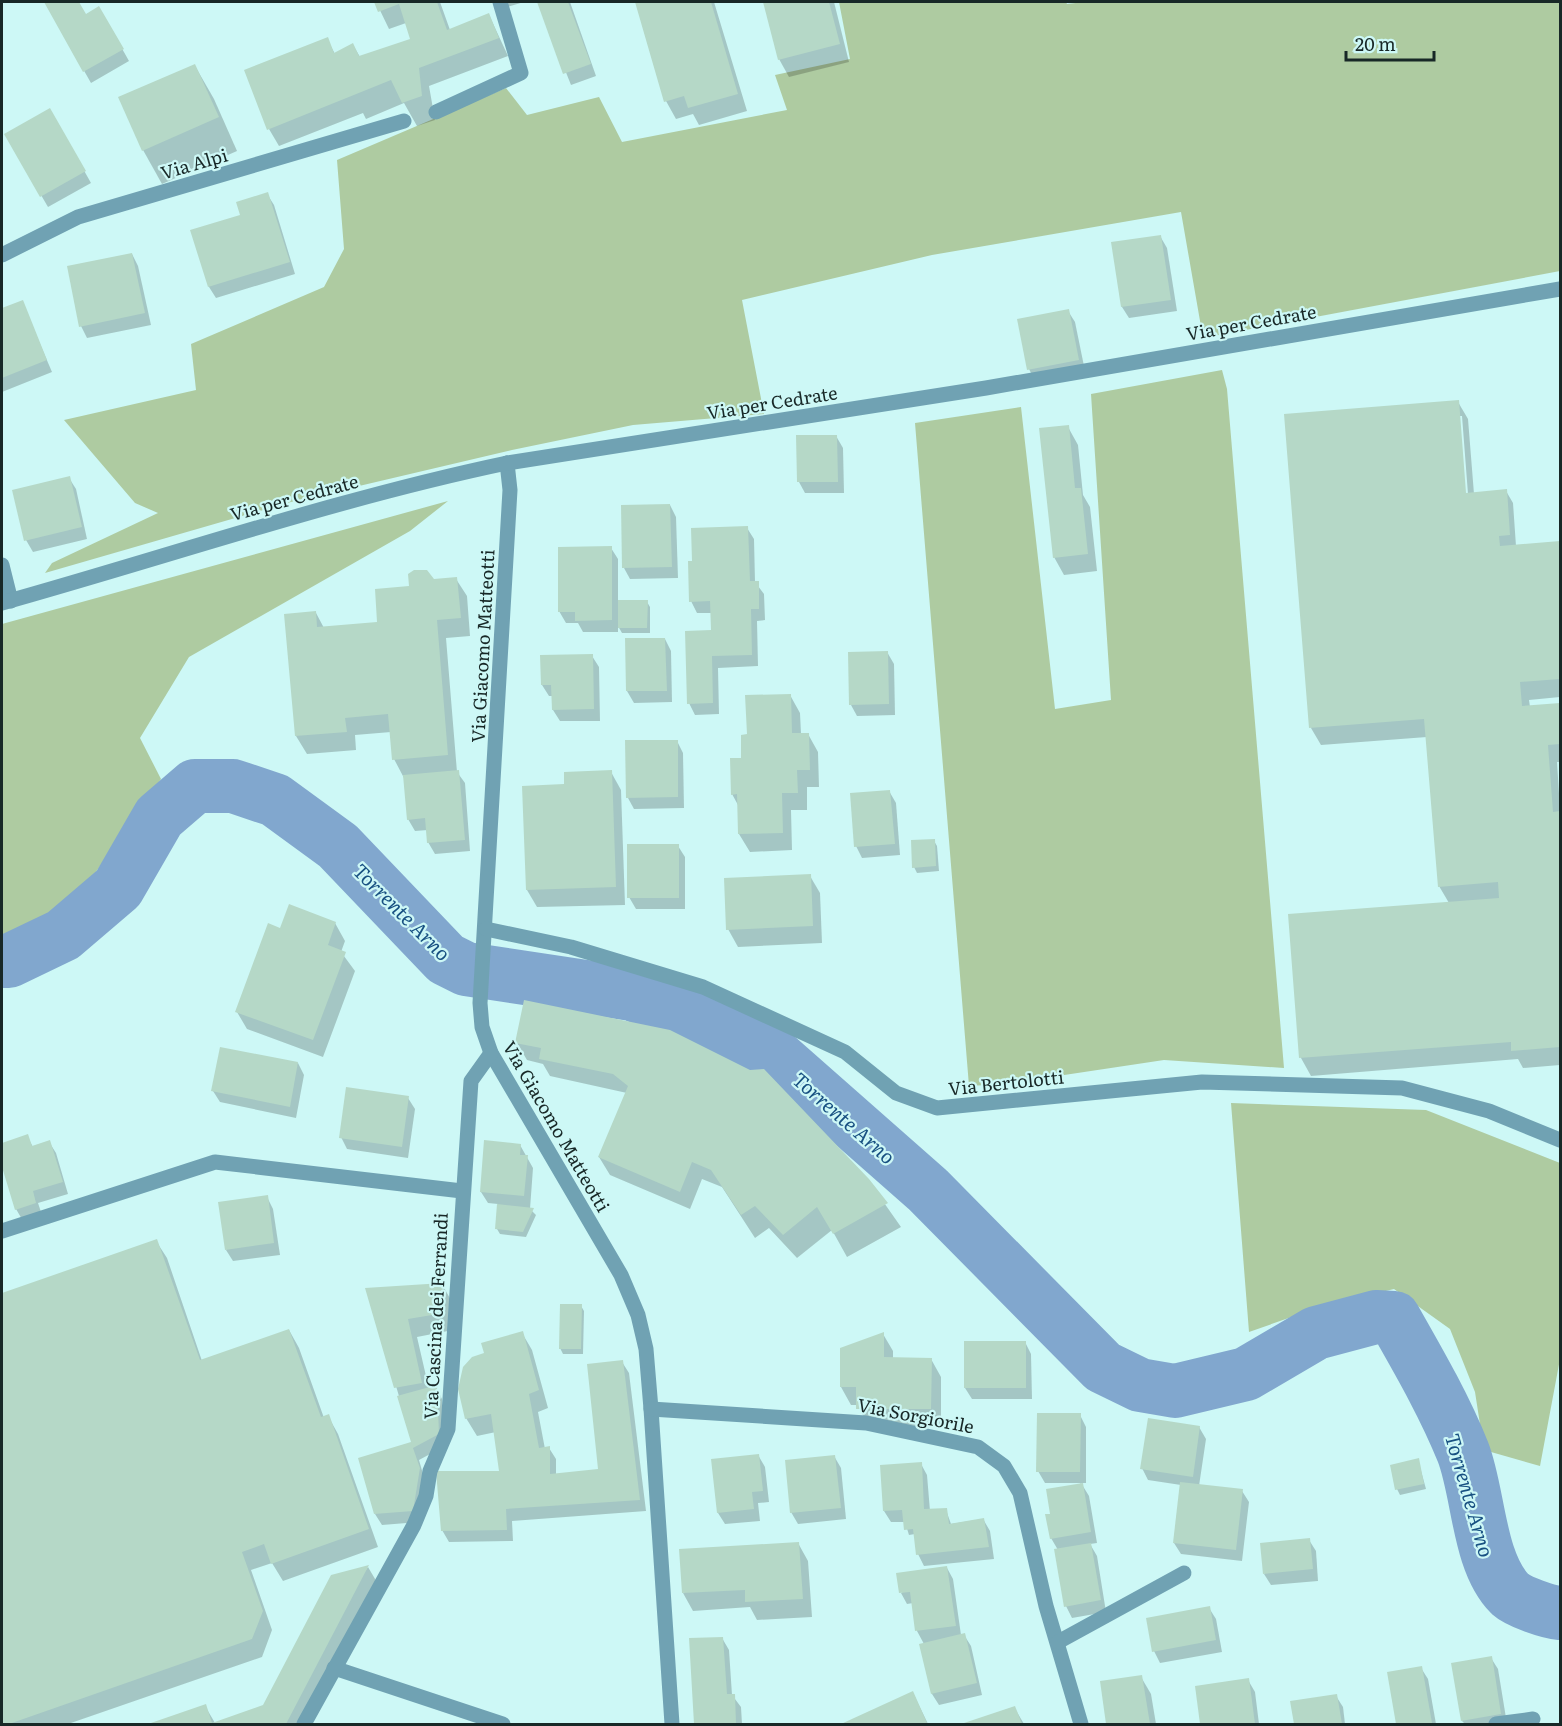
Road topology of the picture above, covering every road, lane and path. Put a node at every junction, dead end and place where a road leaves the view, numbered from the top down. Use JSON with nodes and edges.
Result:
{"nodes":[{"id":1,"x":500,"y":2,"type":"edge"},
{"id":2,"x":436,"y":111,"type":"dead end"},
{"id":3,"x":404,"y":121,"type":"dead end"},
{"id":4,"x":2,"y":255,"type":"edge"},
{"id":5,"x":1560,"y":289,"type":"edge"},
{"id":6,"x":507,"y":463,"type":"junction"},
{"id":7,"x":2,"y":565,"type":"edge"},
{"id":8,"x":6,"y":602,"type":"edge"},
{"id":9,"x":486,"y":928,"type":"junction"},
{"id":10,"x":491,"y":1053,"type":"junction"},
{"id":11,"x":1560,"y":1140,"type":"edge"},
{"id":12,"x":462,"y":1191,"type":"junction"},
{"id":13,"x":2,"y":1231,"type":"edge"},
{"id":14,"x":651,"y":1409,"type":"junction"},
{"id":15,"x":1185,"y":1573,"type":"dead end"},
{"id":16,"x":1058,"y":1642,"type":"junction"},
{"id":17,"x":334,"y":1668,"type":"junction"},
{"id":18,"x":1533,"y":1719,"type":"dead end"},
{"id":19,"x":304,"y":1725,"type":"edge"},
{"id":20,"x":503,"y":1725,"type":"edge"},
{"id":21,"x":672,"y":1725,"type":"edge"},
{"id":22,"x":1081,"y":1725,"type":"edge"},
{"id":23,"x":1497,"y":1725,"type":"edge"}],
"edges":[{"from":1,"to":2,"type":"street"},
{"from":3,"to":4,"type":"street","name":"Via Alpi"},
{"from":5,"to":6,"type":"street","name":"Via per Cedrate"},
{"from":6,"to":8,"type":"street","name":"Via per Cedrate"},
{"from":6,"to":9,"type":"street","name":"Via Giacomo Matteotti"},
{"from":7,"to":8,"type":"street"},
{"from":9,"to":10,"type":"street","name":"Via Giacomo Matteotti"},
{"from":9,"to":11,"type":"street","name":"Via Bertolotti"},
{"from":10,"to":12,"type":"street","name":"Via Cascina dei Ferrandi"},
{"from":10,"to":14,"type":"street","name":"Via Giacomo Matteotti"},
{"from":12,"to":13,"type":"street"},
{"from":12,"to":17,"type":"street","name":"Via Cascina dei Ferrandi"},
{"from":14,"to":16,"type":"street","name":"Via Sorgiorile"},
{"from":14,"to":21,"type":"street","name":"Via Giacomo Matteotti"},
{"from":15,"to":16,"type":"street"},
{"from":16,"to":22,"type":"street","name":"Via Sorgiorile"},
{"from":17,"to":19,"type":"street","name":"Via Cascina dei Ferrandi"},
{"from":17,"to":20,"type":"street"},
{"from":18,"to":23,"type":"street"}]}
